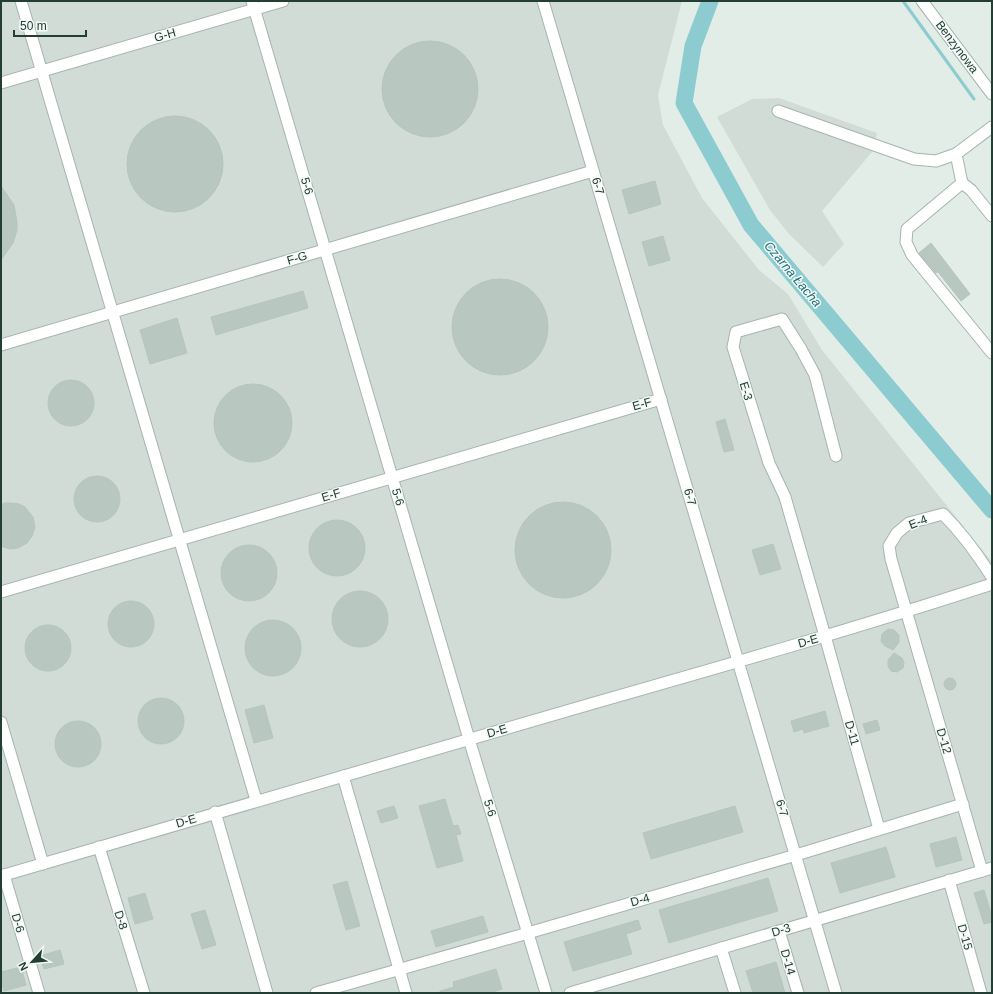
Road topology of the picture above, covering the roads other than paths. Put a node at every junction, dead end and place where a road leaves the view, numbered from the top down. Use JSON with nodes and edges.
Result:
{"nodes":[{"id":1,"x":21,"y":1,"type":"edge"},
{"id":2,"x":283,"y":1,"type":"edge"},
{"id":3,"x":543,"y":1,"type":"edge"},
{"id":4,"x":922,"y":1,"type":"edge"},
{"id":5,"x":254,"y":5,"type":"edge"},
{"id":6,"x":42,"y":71,"type":"junction"},
{"id":7,"x":1,"y":83,"type":"edge"},
{"id":8,"x":992,"y":94,"type":"edge"},
{"id":9,"x":778,"y":111,"type":"dead end"},
{"id":10,"x":992,"y":127,"type":"edge"},
{"id":11,"x":956,"y":154,"type":"junction"},
{"id":12,"x":593,"y":171,"type":"junction"},
{"id":13,"x":962,"y":183,"type":"junction"},
{"id":14,"x":992,"y":216,"type":"edge"},
{"id":15,"x":326,"y":250,"type":"junction"},
{"id":16,"x":113,"y":312,"type":"junction"},
{"id":17,"x":1,"y":345,"type":"edge"},
{"id":18,"x":992,"y":353,"type":"edge"},
{"id":19,"x":660,"y":399,"type":"junction"},
{"id":20,"x":836,"y":456,"type":"dead end"},
{"id":21,"x":392,"y":477,"type":"junction"},
{"id":22,"x":180,"y":540,"type":"junction"},
{"id":23,"x":992,"y":577,"type":"edge"},
{"id":24,"x":992,"y":584,"type":"edge"},
{"id":25,"x":1,"y":592,"type":"edge"},
{"id":26,"x":907,"y":612,"type":"junction"},
{"id":27,"x":826,"y":636,"type":"junction"},
{"id":28,"x":738,"y":662,"type":"junction"},
{"id":29,"x":1,"y":722,"type":"edge"},
{"id":30,"x":469,"y":739,"type":"junction"},
{"id":31,"x":343,"y":776,"type":"junction"},
{"id":32,"x":256,"y":800,"type":"junction"},
{"id":33,"x":963,"y":804,"type":"junction"},
{"id":34,"x":215,"y":812,"type":"junction"},
{"id":35,"x":879,"y":829,"type":"junction"},
{"id":36,"x":99,"y":847,"type":"junction"},
{"id":37,"x":796,"y":855,"type":"junction"},
{"id":38,"x":43,"y":864,"type":"junction"},
{"id":39,"x":987,"y":869,"type":"edge"},
{"id":40,"x":3,"y":876,"type":"edge"},
{"id":41,"x":949,"y":880,"type":"junction"},
{"id":42,"x":815,"y":920,"type":"junction"},
{"id":43,"x":779,"y":931,"type":"junction"},
{"id":44,"x":528,"y":933,"type":"junction"},
{"id":45,"x":721,"y":948,"type":"junction"},
{"id":46,"x":399,"y":969,"type":"junction"},
{"id":47,"x":39,"y":993,"type":"edge"},
{"id":48,"x":144,"y":993,"type":"edge"},
{"id":49,"x":267,"y":993,"type":"edge"},
{"id":50,"x":316,"y":993,"type":"edge"},
{"id":51,"x":406,"y":993,"type":"edge"},
{"id":52,"x":546,"y":993,"type":"edge"},
{"id":53,"x":570,"y":993,"type":"edge"},
{"id":54,"x":735,"y":993,"type":"edge"},
{"id":55,"x":798,"y":993,"type":"edge"},
{"id":56,"x":836,"y":993,"type":"edge"},
{"id":57,"x":981,"y":993,"type":"edge"}],
"edges":[{"from":1,"to":6,"type":"street"},
{"from":2,"to":5,"type":"street","name":"G-H"},
{"from":3,"to":12,"type":"street","name":"6-7"},
{"from":4,"to":8,"type":"street","name":"Benzynowa"},
{"from":5,"to":6,"type":"street","name":"G-H"},
{"from":5,"to":15,"type":"street","name":"5-6"},
{"from":6,"to":7,"type":"street","name":"G-H"},
{"from":6,"to":16,"type":"street"},
{"from":9,"to":11,"type":"street"},
{"from":10,"to":11,"type":"street"},
{"from":11,"to":13,"type":"street"},
{"from":12,"to":15,"type":"street","name":"F-G"},
{"from":12,"to":19,"type":"street","name":"6-7"},
{"from":13,"to":14,"type":"street"},
{"from":13,"to":18,"type":"street"},
{"from":15,"to":16,"type":"street","name":"F-G"},
{"from":15,"to":21,"type":"street","name":"5-6"},
{"from":16,"to":17,"type":"street","name":"F-G"},
{"from":16,"to":22,"type":"street"},
{"from":19,"to":21,"type":"street","name":"E-F"},
{"from":19,"to":28,"type":"street","name":"6-7"},
{"from":20,"to":27,"type":"street","name":"E-3"},
{"from":21,"to":22,"type":"street","name":"E-F"},
{"from":21,"to":30,"type":"street","name":"5-6"},
{"from":22,"to":25,"type":"street","name":"E-F"},
{"from":22,"to":32,"type":"street"},
{"from":23,"to":26,"type":"street","name":"E-4"},
{"from":24,"to":26,"type":"street","name":"D-E"},
{"from":26,"to":27,"type":"street","name":"D-E"},
{"from":26,"to":33,"type":"street","name":"D-12"},
{"from":27,"to":28,"type":"street","name":"D-E"},
{"from":27,"to":35,"type":"street","name":"D-11"},
{"from":28,"to":30,"type":"street","name":"D-E"},
{"from":28,"to":37,"type":"street","name":"6-7"},
{"from":29,"to":38,"type":"street"},
{"from":30,"to":31,"type":"street","name":"D-E"},
{"from":30,"to":44,"type":"street","name":"5-6"},
{"from":31,"to":32,"type":"street","name":"D-E"},
{"from":31,"to":46,"type":"street"},
{"from":32,"to":34,"type":"street","name":"D-E"},
{"from":33,"to":35,"type":"street","name":"D-4"},
{"from":33,"to":39,"type":"street","name":"D-12"},
{"from":34,"to":36,"type":"street","name":"D-E"},
{"from":34,"to":49,"type":"street"},
{"from":35,"to":37,"type":"street","name":"D-4"},
{"from":36,"to":38,"type":"street","name":"D-E"},
{"from":36,"to":48,"type":"street","name":"D-8"},
{"from":37,"to":42,"type":"street","name":"6-7"},
{"from":37,"to":44,"type":"street","name":"D-4"},
{"from":38,"to":40,"type":"street","name":"D-E"},
{"from":39,"to":41,"type":"street","name":"D-3"},
{"from":40,"to":47,"type":"street","name":"D-6"},
{"from":41,"to":42,"type":"street","name":"D-3"},
{"from":41,"to":57,"type":"street","name":"D-15"},
{"from":42,"to":43,"type":"street","name":"D-3"},
{"from":42,"to":56,"type":"street","name":"6-7"},
{"from":43,"to":45,"type":"street","name":"D-3"},
{"from":43,"to":55,"type":"street","name":"D-14"},
{"from":44,"to":46,"type":"street","name":"D-4"},
{"from":44,"to":52,"type":"street","name":"5-6"},
{"from":45,"to":53,"type":"street","name":"D-3"},
{"from":45,"to":54,"type":"street"},
{"from":46,"to":50,"type":"street","name":"D-4"},
{"from":46,"to":51,"type":"street"}]}
